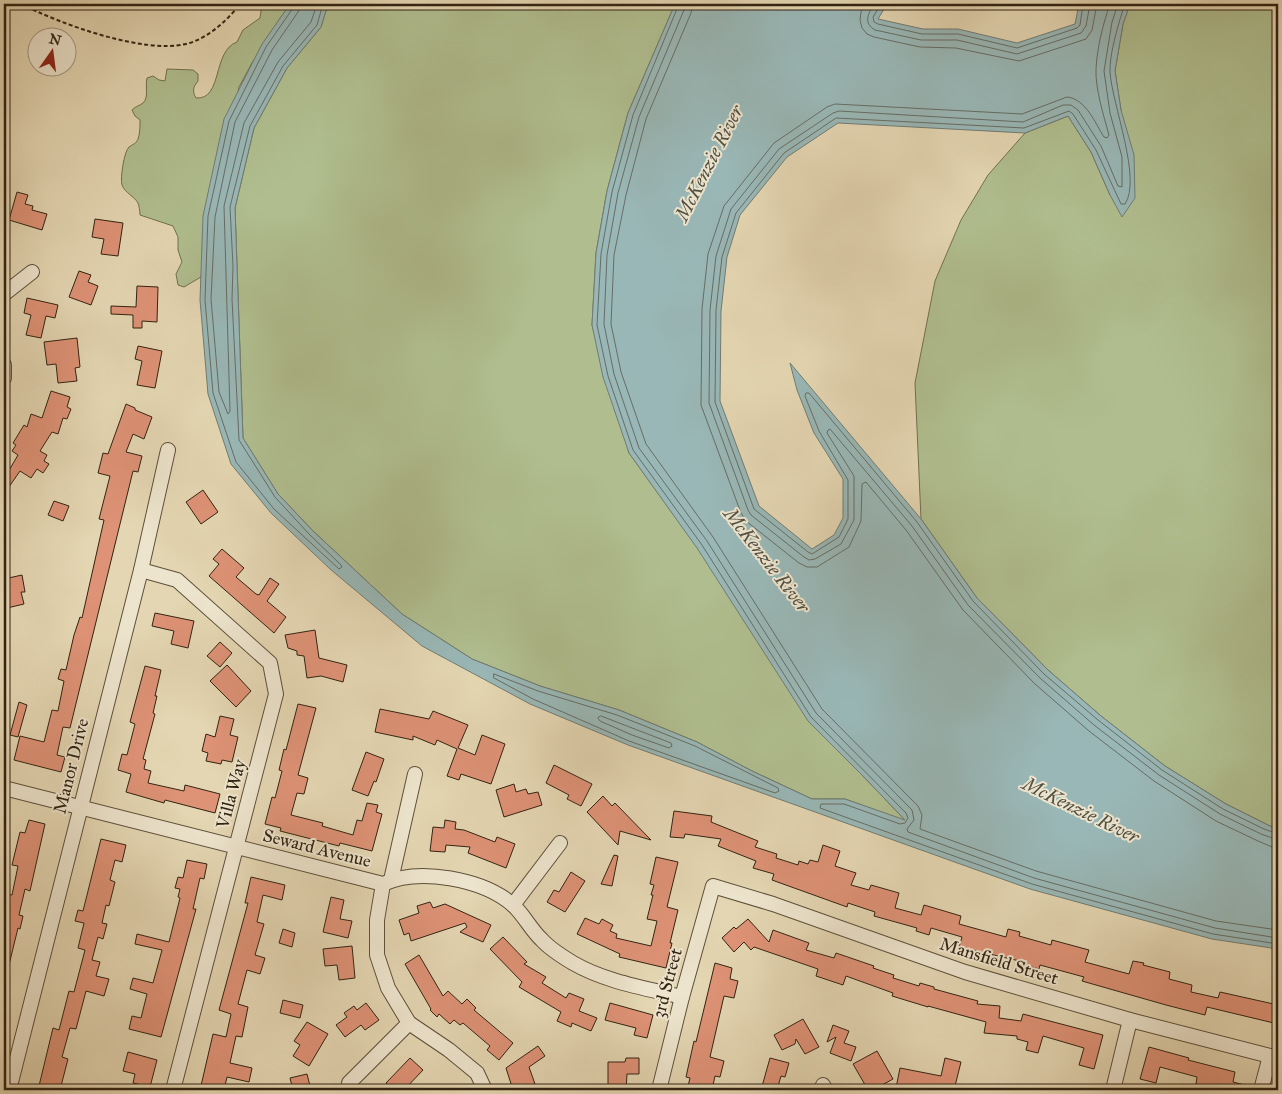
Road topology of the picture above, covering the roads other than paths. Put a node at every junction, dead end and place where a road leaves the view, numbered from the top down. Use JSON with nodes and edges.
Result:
{"nodes":[{"id":1,"x":32,"y":272,"type":"dead end"},
{"id":2,"x":4,"y":294,"type":"edge"},
{"id":3,"x":4,"y":365,"type":"edge"},
{"id":4,"x":4,"y":378,"type":"edge"},
{"id":5,"x":168,"y":450,"type":"dead end"},
{"id":6,"x":141,"y":570,"type":"junction"},
{"id":7,"x":415,"y":774,"type":"dead end"},
{"id":8,"x":4,"y":788,"type":"edge"},
{"id":9,"x":80,"y":807,"type":"junction"},
{"id":10,"x":560,"y":843,"type":"dead end"},
{"id":11,"x":236,"y":847,"type":"junction"},
{"id":12,"x":387,"y":882,"type":"junction"},
{"id":13,"x":713,"y":886,"type":"joint"},
{"id":14,"x":512,"y":905,"type":"junction"},
{"id":15,"x":682,"y":997,"type":"junction"},
{"id":16,"x":1130,"y":1020,"type":"junction"},
{"id":17,"x":409,"y":1023,"type":"junction"},
{"id":18,"x":1274,"y":1057,"type":"edge"},
{"id":19,"x":349,"y":1083,"type":"dead end"},
{"id":20,"x":9,"y":1090,"type":"edge"},
{"id":21,"x":173,"y":1090,"type":"edge"},
{"id":22,"x":485,"y":1090,"type":"edge"},
{"id":23,"x":658,"y":1090,"type":"edge"},
{"id":24,"x":1113,"y":1090,"type":"edge"},
{"id":25,"x":1261,"y":1090,"type":"edge"}],
"edges":[{"from":1,"to":2,"type":"street"},
{"from":3,"to":4,"type":"street"},
{"from":5,"to":6,"type":"street","name":"Manor Drive"},
{"from":6,"to":9,"type":"street","name":"Manor Drive"},
{"from":6,"to":11,"type":"street","name":"Villa Way"},
{"from":7,"to":12,"type":"street"},
{"from":8,"to":9,"type":"street","name":"Seward Avenue"},
{"from":9,"to":11,"type":"street","name":"Seward Avenue"},
{"from":9,"to":20,"type":"street","name":"Manor Drive"},
{"from":10,"to":14,"type":"street"},
{"from":11,"to":12,"type":"street","name":"Seward Avenue"},
{"from":11,"to":21,"type":"street","name":"Villa Way"},
{"from":12,"to":14,"type":"street","name":"Seward Avenue"},
{"from":12,"to":17,"type":"street"},
{"from":13,"to":15,"type":"street","name":"3rd Street"},
{"from":13,"to":16,"type":"street","name":"Mansfield Street"},
{"from":14,"to":15,"type":"street","name":"Seward Avenue"},
{"from":15,"to":23,"type":"street","name":"3rd Street"},
{"from":16,"to":18,"type":"street","name":"Mansfield Street"},
{"from":16,"to":24,"type":"street"},
{"from":17,"to":19,"type":"street"},
{"from":17,"to":22,"type":"street"},
{"from":18,"to":25,"type":"street"}]}
